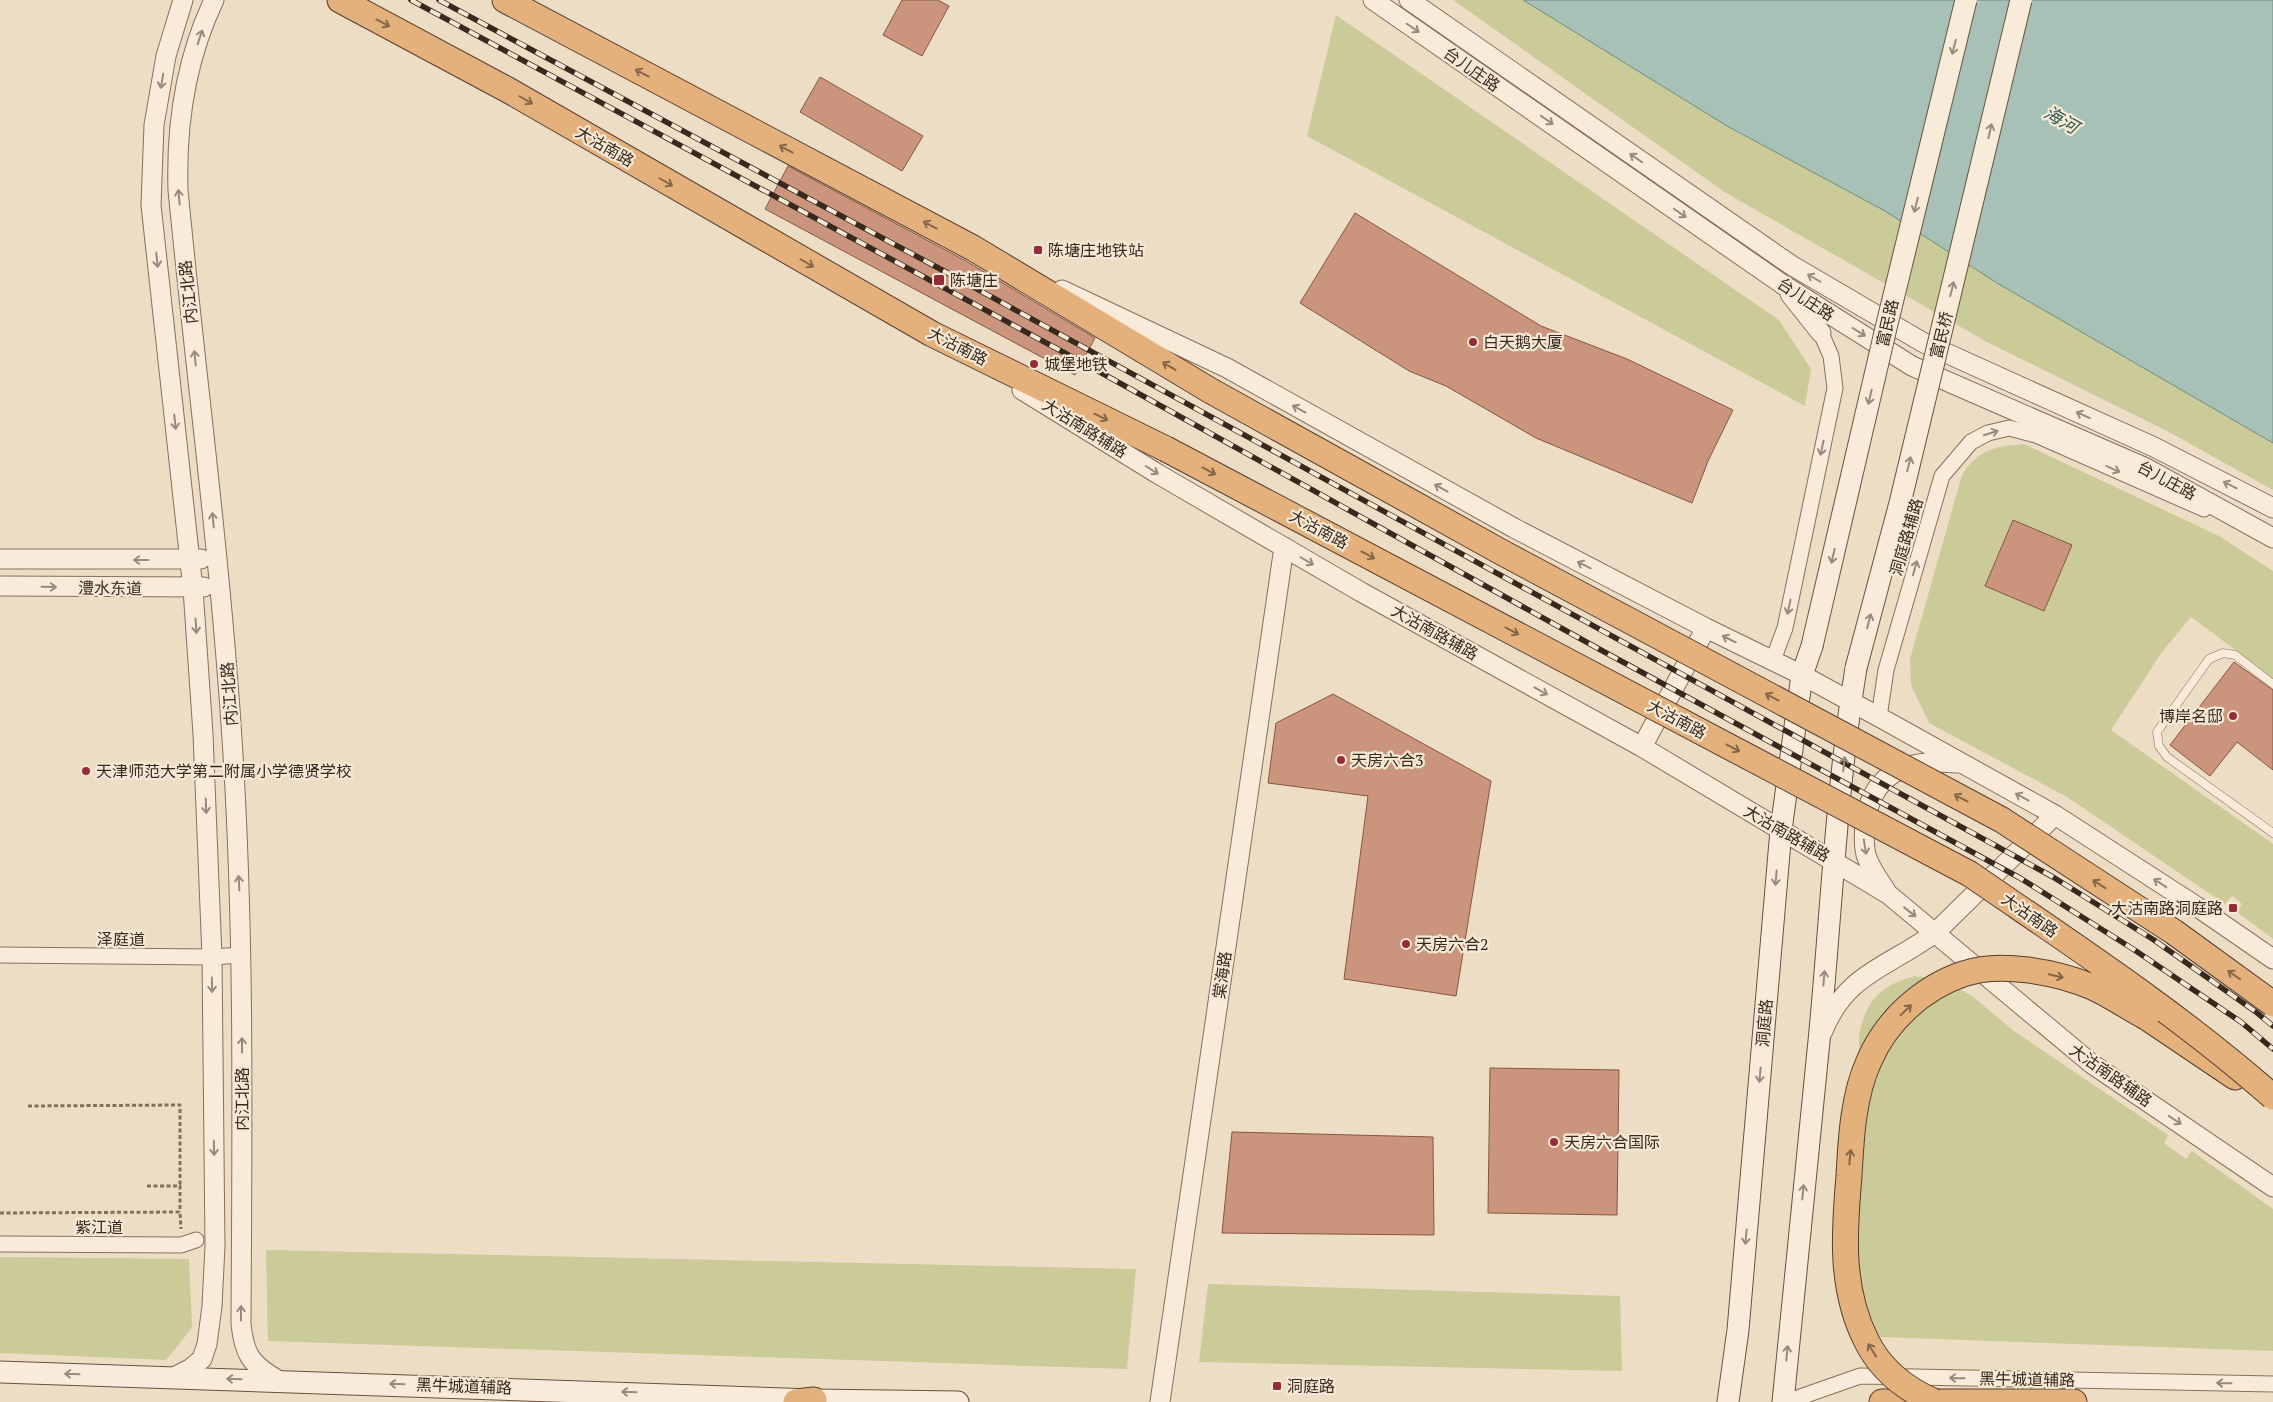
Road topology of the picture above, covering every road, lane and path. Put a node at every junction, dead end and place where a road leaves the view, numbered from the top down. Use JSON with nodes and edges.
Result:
{"nodes":[{"id":1,"x":182,"y":0,"type":"edge"},
{"id":2,"x":214,"y":0,"type":"edge"},
{"id":3,"x":340,"y":0,"type":"edge"},
{"id":4,"x":505,"y":0,"type":"edge"},
{"id":5,"x":1373,"y":0,"type":"edge"},
{"id":6,"x":1409,"y":0,"type":"edge"},
{"id":7,"x":1966,"y":0,"type":"edge"},
{"id":8,"x":2021,"y":0,"type":"edge"},
{"id":9,"x":973,"y":248,"type":"junction"},
{"id":10,"x":1782,"y":284,"type":"junction"},
{"id":11,"x":1821,"y":333,"type":"joint"},
{"id":12,"x":932,"y":334,"type":"junction"},
{"id":13,"x":2273,"y":508,"type":"edge"},
{"id":14,"x":2273,"y":538,"type":"edge"},
{"id":15,"x":1284,"y":547,"type":"junction"},
{"id":16,"x":217,"y":558,"type":"junction"},
{"id":17,"x":0,"y":559,"type":"edge"},
{"id":18,"x":190,"y":560,"type":"junction"},
{"id":19,"x":0,"y":586,"type":"edge"},
{"id":20,"x":220,"y":586,"type":"junction"},
{"id":21,"x":193,"y":589,"type":"junction"},
{"id":22,"x":1706,"y":628,"type":"junction"},
{"id":23,"x":1812,"y":646,"type":"joint"},
{"id":24,"x":1773,"y":660,"type":"junction"},
{"id":25,"x":1802,"y":675,"type":"junction"},
{"id":26,"x":2273,"y":684,"type":"edge"},
{"id":27,"x":1851,"y":703,"type":"junction"},
{"id":28,"x":1879,"y":717,"type":"junction"},
{"id":29,"x":1642,"y":747,"type":"junction"},
{"id":30,"x":1961,"y":764,"type":"junction"},
{"id":31,"x":2055,"y":815,"type":"junction"},
{"id":32,"x":1780,"y":830,"type":"junction"},
{"id":33,"x":2273,"y":834,"type":"edge"},
{"id":34,"x":1834,"y":860,"type":"junction"},
{"id":35,"x":1888,"y":894,"type":"junction"},
{"id":36,"x":1936,"y":932,"type":"junction"},
{"id":37,"x":0,"y":955,"type":"edge"},
{"id":38,"x":242,"y":955,"type":"junction"},
{"id":39,"x":212,"y":957,"type":"junction"},
{"id":40,"x":2273,"y":959,"type":"edge"},
{"id":41,"x":2273,"y":1004,"type":"edge"},
{"id":42,"x":1819,"y":1040,"type":"junction"},
{"id":43,"x":2273,"y":1097,"type":"edge"},
{"id":44,"x":2273,"y":1102,"type":"edge"},
{"id":45,"x":28,"y":1106,"type":"dead end"},
{"id":46,"x":147,"y":1186,"type":"dead end"},
{"id":47,"x":180,"y":1186,"type":"junction"},
{"id":48,"x":2273,"y":1187,"type":"edge"},
{"id":49,"x":180,"y":1212,"type":"junction"},
{"id":50,"x":0,"y":1213,"type":"edge"},
{"id":51,"x":196,"y":1240,"type":"dead end"},
{"id":52,"x":0,"y":1244,"type":"edge"},
{"id":53,"x":181,"y":1245,"type":"junction"},
{"id":54,"x":0,"y":1372,"type":"edge"},
{"id":55,"x":174,"y":1377,"type":"junction"},
{"id":56,"x":278,"y":1380,"type":"junction"},
{"id":57,"x":2273,"y":1384,"type":"edge"},
{"id":58,"x":805,"y":1401,"type":"edge"},
{"id":59,"x":958,"y":1402,"type":"edge"},
{"id":60,"x":1160,"y":1402,"type":"edge"},
{"id":61,"x":1728,"y":1402,"type":"edge"},
{"id":62,"x":1784,"y":1402,"type":"edge"},
{"id":63,"x":1882,"y":1402,"type":"edge"},
{"id":64,"x":1906,"y":1402,"type":"edge"},
{"id":65,"x":1934,"y":1402,"type":"edge"},
{"id":66,"x":2074,"y":1402,"type":"edge"}],
"edges":[{"from":1,"to":18,"type":"street","name":"内江北路","one_way":true},
{"from":16,"to":2,"type":"street","name":"内江北路","one_way":true},
{"from":3,"to":12,"type":"highway","name":"大沽南路","one_way":true},
{"from":9,"to":4,"type":"highway","one_way":true},
{"from":5,"to":10,"type":"street","name":"台儿庄路","one_way":true},
{"from":13,"to":6,"type":"street","name":"台儿庄路","one_way":true},
{"from":7,"to":23,"type":"main road","name":"富民路","one_way":true,"bridge":true},
{"from":27,"to":8,"type":"main road","name":"富民桥","one_way":true,"bridge":true},
{"from":22,"to":9,"type":"street","one_way":true},
{"from":41,"to":9,"type":"highway","one_way":true,"bridge":true},
{"from":10,"to":11,"type":"street"},
{"from":10,"to":14,"type":"street","name":"台儿庄路","one_way":true},
{"from":11,"to":24,"type":"street","one_way":true},
{"from":12,"to":15,"type":"street","name":"大沽南路辅路","one_way":true},
{"from":12,"to":43,"type":"highway","name":"大沽南路","one_way":true,"bridge":true},
{"from":28,"to":14,"type":"street","name":"洞庭路辅路","one_way":true},
{"from":15,"to":29,"type":"street","name":"大沽南路辅路","one_way":true},
{"from":15,"to":60,"type":"street","name":"棠海路"},
{"from":16,"to":18,"type":"street","name":"澧水东道"},
{"from":16,"to":20,"type":"street","name":"内江北路"},
{"from":18,"to":17,"type":"street","name":"澧水东道","one_way":true},
{"from":18,"to":21,"type":"street","name":"内江北路"},
{"from":19,"to":21,"type":"street","name":"澧水东道","one_way":true},
{"from":20,"to":21,"type":"street","name":"澧水东道"},
{"from":38,"to":20,"type":"street","name":"内江北路","one_way":true},
{"from":21,"to":39,"type":"street","name":"内江北路","one_way":true},
{"from":24,"to":22,"type":"street","one_way":true},
{"from":22,"to":29,"type":"street"},
{"from":23,"to":25,"type":"main road","name":"洞庭路"},
{"from":24,"to":25,"type":"street"},
{"from":25,"to":27,"type":"street"},
{"from":25,"to":32,"type":"main road","name":"洞庭路"},
{"from":26,"to":33,"type":"lane"},
{"from":27,"to":28,"type":"street"},
{"from":34,"to":27,"type":"main road","one_way":true},
{"from":28,"to":30,"type":"street"},
{"from":29,"to":32,"type":"street","name":"大沽南路辅路"},
{"from":31,"to":30,"type":"street","one_way":true},
{"from":30,"to":35,"type":"street","one_way":true},
{"from":31,"to":36,"type":"street"},
{"from":40,"to":31,"type":"street","one_way":true},
{"from":32,"to":34,"type":"street","name":"大沽南路辅路"},
{"from":32,"to":61,"type":"main road","name":"洞庭路","one_way":true},
{"from":34,"to":35,"type":"street","name":"大沽南路辅路"},
{"from":42,"to":34,"type":"main road","one_way":true},
{"from":35,"to":36,"type":"street","name":"大沽南路辅路","one_way":true},
{"from":36,"to":42,"type":"street"},
{"from":36,"to":48,"type":"street","name":"大沽南路辅路","one_way":true},
{"from":37,"to":39,"type":"street","name":"泽庭道"},
{"from":38,"to":39,"type":"street","name":"泽庭道"},
{"from":56,"to":38,"type":"street","name":"内江北路","one_way":true},
{"from":39,"to":55,"type":"street","name":"内江北路","one_way":true},
{"from":62,"to":42,"type":"main road","one_way":true},
{"from":65,"to":44,"type":"highway","one_way":true,"bridge":true},
{"from":45,"to":47,"type":"path"},
{"from":46,"to":47,"type":"path"},
{"from":47,"to":49,"type":"path"},
{"from":49,"to":50,"type":"path"},
{"from":49,"to":53,"type":"path"},
{"from":51,"to":53,"type":"street","name":"紫江道"},
{"from":52,"to":53,"type":"street","name":"紫江道"},
{"from":55,"to":54,"type":"main road","name":"黑牛城道辅路","one_way":true},
{"from":56,"to":55,"type":"main road","name":"黑牛城道辅路","one_way":true},
{"from":58,"to":56,"type":"main road","name":"黑牛城道辅路","one_way":true},
{"from":57,"to":62,"type":"street","name":"黑牛城道辅路","one_way":true},
{"from":58,"to":59,"type":"main road","name":"黑牛城道辅路"},
{"from":63,"to":64,"type":"highway"},
{"from":64,"to":66,"type":"highway"}]}
